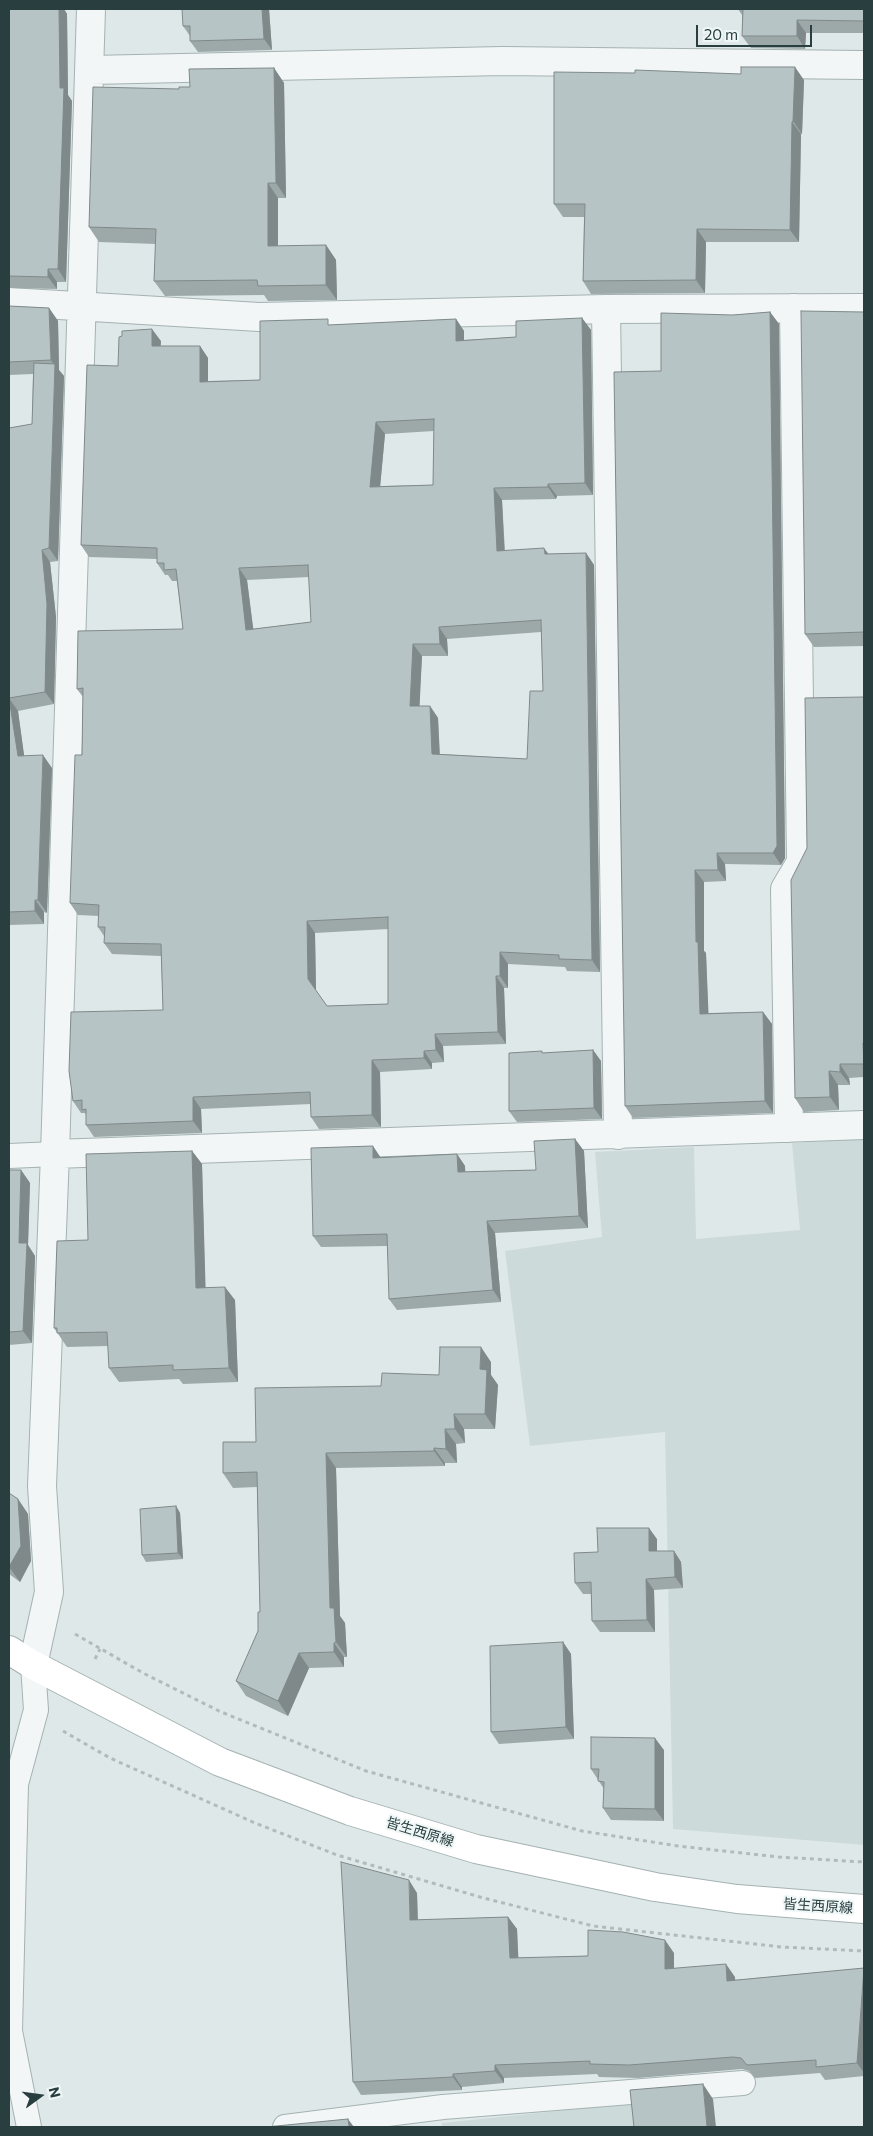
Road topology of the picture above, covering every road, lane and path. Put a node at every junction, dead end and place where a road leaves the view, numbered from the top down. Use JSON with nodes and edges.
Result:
{"nodes":[{"id":1,"x":92,"y":9,"type":"edge"},
{"id":2,"x":864,"y":65,"type":"edge"},
{"id":3,"x":90,"y":70,"type":"junction"},
{"id":4,"x":9,"y":302,"type":"edge"},
{"id":5,"x":82,"y":306,"type":"junction"},
{"id":6,"x":794,"y":308,"type":"junction"},
{"id":7,"x":864,"y":308,"type":"edge"},
{"id":8,"x":606,"y":309,"type":"junction"},
{"id":9,"x":864,"y":1125,"type":"edge"},
{"id":10,"x":789,"y":1128,"type":"junction"},
{"id":11,"x":618,"y":1135,"type":"junction"},
{"id":12,"x":55,"y":1154,"type":"junction"},
{"id":13,"x":9,"y":1156,"type":"edge"},
{"id":14,"x":67,"y":1630,"type":"dead end"},
{"id":15,"x":100,"y":1648,"type":"junction"},
{"id":16,"x":9,"y":1650,"type":"edge"},
{"id":17,"x":93,"y":1662,"type":"dead end"},
{"id":18,"x":34,"y":1665,"type":"junction"},
{"id":19,"x":15,"y":1766,"type":"edge"},
{"id":20,"x":11,"y":1858,"type":"edge"},
{"id":21,"x":864,"y":1862,"type":"edge"},
{"id":22,"x":864,"y":1909,"type":"edge"},
{"id":23,"x":743,"y":2083,"type":"dead end"},
{"id":24,"x":424,"y":2119,"type":"edge"},
{"id":25,"x":29,"y":2127,"type":"edge"},
{"id":26,"x":285,"y":2127,"type":"edge"}],
"edges":[{"from":1,"to":3,"type":"street"},
{"from":2,"to":3,"type":"street"},
{"from":3,"to":5,"type":"street"},
{"from":4,"to":5,"type":"street"},
{"from":5,"to":8,"type":"street"},
{"from":5,"to":12,"type":"street"},
{"from":6,"to":7,"type":"street"},
{"from":6,"to":8,"type":"street"},
{"from":6,"to":10,"type":"street"},
{"from":8,"to":11,"type":"street"},
{"from":9,"to":10,"type":"street"},
{"from":10,"to":11,"type":"street"},
{"from":11,"to":12,"type":"street"},
{"from":12,"to":13,"type":"lane"},
{"from":12,"to":18,"type":"street"},
{"from":14,"to":15,"type":"path"},
{"from":15,"to":17,"type":"path"},
{"from":15,"to":21,"type":"path"},
{"from":16,"to":18,"type":"main road","name":"皆生西原線"},
{"from":18,"to":19,"type":"lane"},
{"from":18,"to":22,"type":"main road","name":"皆生西原線"},
{"from":19,"to":20,"type":"lane"},
{"from":20,"to":25,"type":"lane"},
{"from":23,"to":24,"type":"lane"},
{"from":24,"to":26,"type":"lane"}]}
